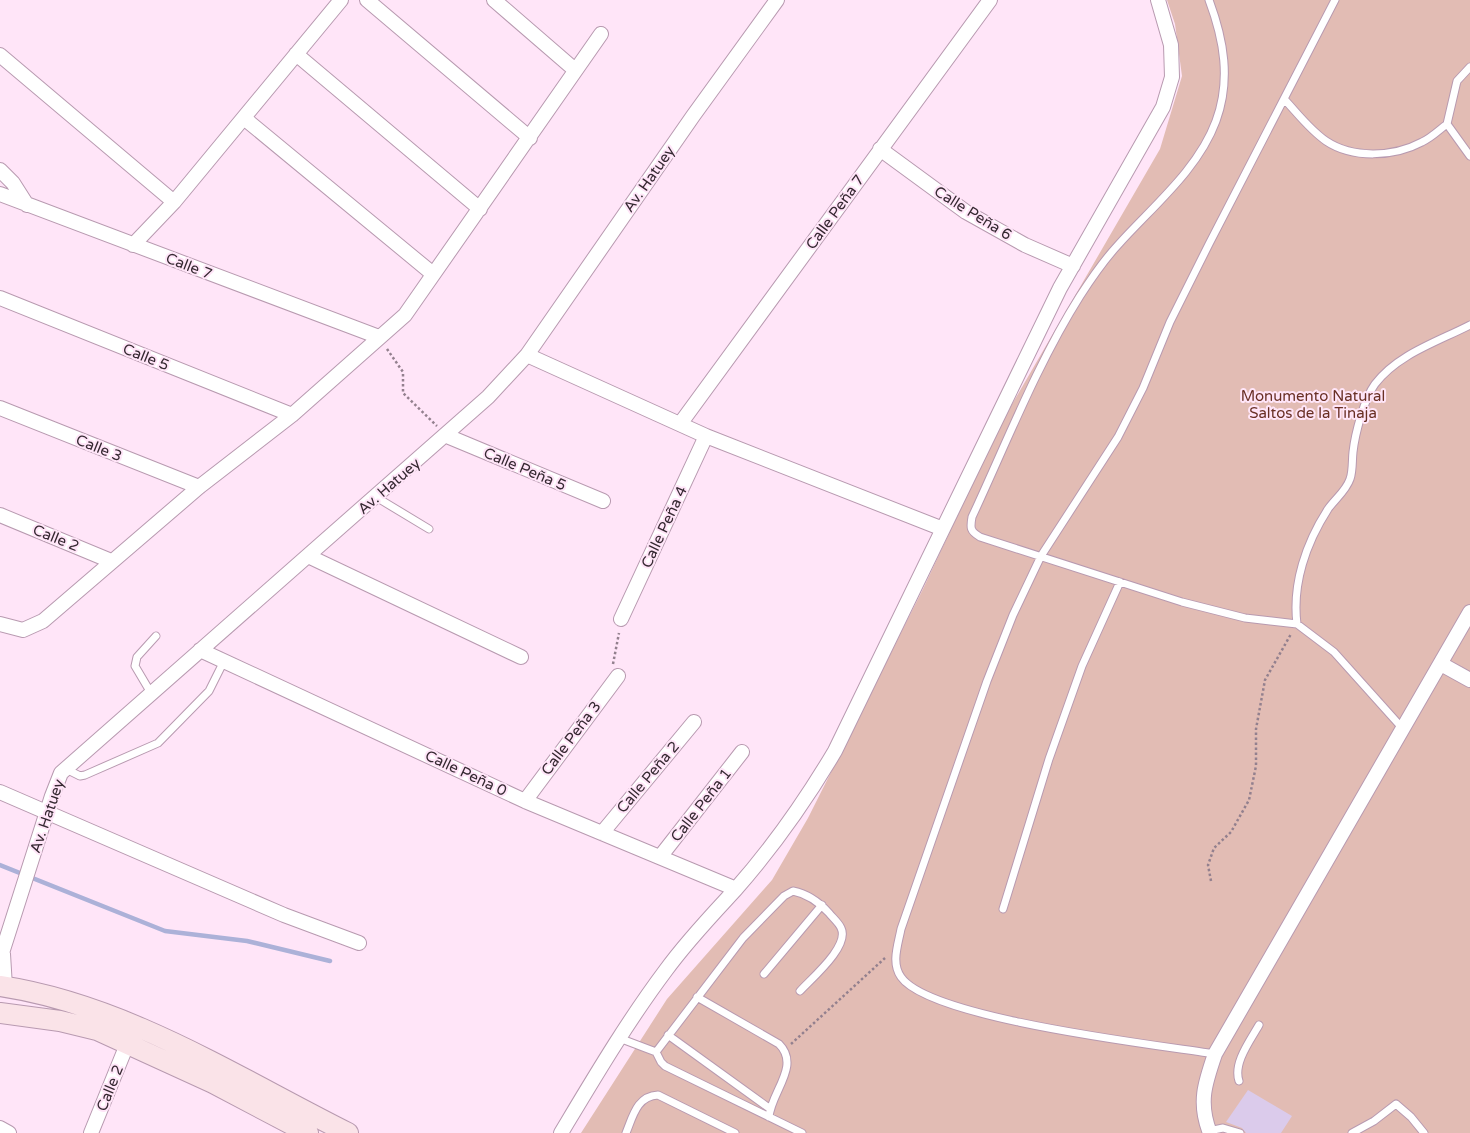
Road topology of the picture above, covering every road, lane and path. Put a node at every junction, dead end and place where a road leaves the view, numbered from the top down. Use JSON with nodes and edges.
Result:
{"nodes":[{"id":1,"x":342,"y":0,"type":"edge"},
{"id":2,"x":367,"y":0,"type":"edge"},
{"id":3,"x":494,"y":0,"type":"edge"},
{"id":4,"x":777,"y":0,"type":"edge"},
{"id":5,"x":990,"y":0,"type":"edge"},
{"id":6,"x":1158,"y":0,"type":"edge"},
{"id":7,"x":1209,"y":0,"type":"edge"},
{"id":8,"x":1335,"y":0,"type":"edge"},
{"id":9,"x":601,"y":34,"type":"dead end"},
{"id":10,"x":296,"y":54,"type":"junction"},
{"id":11,"x":0,"y":55,"type":"edge"},
{"id":12,"x":1470,"y":66,"type":"edge"},
{"id":13,"x":575,"y":70,"type":"junction"},
{"id":14,"x":1285,"y":100,"type":"junction"},
{"id":15,"x":244,"y":118,"type":"junction"},
{"id":16,"x":1447,"y":124,"type":"junction"},
{"id":17,"x":530,"y":138,"type":"junction"},
{"id":18,"x":880,"y":149,"type":"junction"},
{"id":19,"x":1470,"y":156,"type":"edge"},
{"id":20,"x":0,"y":170,"type":"edge"},
{"id":21,"x":0,"y":194,"type":"edge"},
{"id":22,"x":174,"y":202,"type":"junction"},
{"id":23,"x":27,"y":205,"type":"junction"},
{"id":24,"x":480,"y":209,"type":"junction"},
{"id":25,"x":133,"y":245,"type":"junction"},
{"id":26,"x":1073,"y":266,"type":"junction"},
{"id":27,"x":433,"y":274,"type":"junction"},
{"id":28,"x":0,"y":298,"type":"edge"},
{"id":29,"x":1470,"y":325,"type":"edge"},
{"id":30,"x":379,"y":337,"type":"junction"},
{"id":31,"x":527,"y":355,"type":"junction"},
{"id":32,"x":0,"y":408,"type":"edge"},
{"id":33,"x":292,"y":415,"type":"junction"},
{"id":34,"x":680,"y":424,"type":"junction"},
{"id":35,"x":447,"y":436,"type":"junction"},
{"id":36,"x":706,"y":436,"type":"junction"},
{"id":37,"x":199,"y":487,"type":"junction"},
{"id":38,"x":376,"y":497,"type":"junction"},
{"id":39,"x":603,"y":501,"type":"dead end"},
{"id":40,"x":0,"y":515,"type":"edge"},
{"id":41,"x":429,"y":529,"type":"dead end"},
{"id":42,"x":943,"y":529,"type":"junction"},
{"id":43,"x":308,"y":556,"type":"junction"},
{"id":44,"x":1041,"y":556,"type":"junction"},
{"id":45,"x":111,"y":561,"type":"junction"},
{"id":46,"x":1120,"y":582,"type":"junction"},
{"id":47,"x":1470,"y":612,"type":"edge"},
{"id":48,"x":621,"y":619,"type":"joint"},
{"id":49,"x":1297,"y":624,"type":"junction"},
{"id":50,"x":5,"y":625,"type":"edge"},
{"id":51,"x":156,"y":636,"type":"dead end"},
{"id":52,"x":200,"y":650,"type":"junction"},
{"id":53,"x":521,"y":657,"type":"dead end"},
{"id":54,"x":224,"y":661,"type":"junction"},
{"id":55,"x":1441,"y":664,"type":"junction"},
{"id":56,"x":618,"y":676,"type":"joint"},
{"id":57,"x":1470,"y":680,"type":"edge"},
{"id":58,"x":151,"y":693,"type":"junction"},
{"id":59,"x":694,"y":722,"type":"dead end"},
{"id":60,"x":1404,"y":730,"type":"junction"},
{"id":61,"x":742,"y":752,"type":"dead end"},
{"id":62,"x":66,"y":769,"type":"junction"},
{"id":63,"x":0,"y":792,"type":"edge"},
{"id":64,"x":525,"y":801,"type":"junction"},
{"id":65,"x":48,"y":812,"type":"junction"},
{"id":66,"x":602,"y":833,"type":"junction"},
{"id":67,"x":660,"y":857,"type":"junction"},
{"id":68,"x":1211,"y":881,"type":"dead end"},
{"id":69,"x":736,"y":889,"type":"junction"},
{"id":70,"x":822,"y":905,"type":"junction"},
{"id":71,"x":1003,"y":909,"type":"dead end"},
{"id":72,"x":360,"y":944,"type":"dead end"},
{"id":73,"x":897,"y":946,"type":"junction"},
{"id":74,"x":1,"y":957,"type":"edge"},
{"id":75,"x":764,"y":974,"type":"dead end"},
{"id":76,"x":2,"y":987,"type":"edge"},
{"id":77,"x":800,"y":991,"type":"dead end"},
{"id":78,"x":697,"y":997,"type":"junction"},
{"id":79,"x":1,"y":1015,"type":"edge"},
{"id":80,"x":1259,"y":1025,"type":"dead end"},
{"id":81,"x":668,"y":1035,"type":"junction"},
{"id":82,"x":619,"y":1037,"type":"junction"},
{"id":83,"x":128,"y":1042,"type":"junction"},
{"id":84,"x":785,"y":1050,"type":"junction"},
{"id":85,"x":656,"y":1052,"type":"junction"},
{"id":86,"x":1215,"y":1054,"type":"junction"},
{"id":87,"x":1239,"y":1081,"type":"dead end"},
{"id":88,"x":770,"y":1108,"type":"junction"},
{"id":89,"x":769,"y":1117,"type":"junction"},
{"id":90,"x":0,"y":1128,"type":"edge"},
{"id":91,"x":1210,"y":1132,"type":"edge"},
{"id":92,"x":9,"y":1133,"type":"edge"},
{"id":93,"x":91,"y":1133,"type":"edge"},
{"id":94,"x":308,"y":1133,"type":"edge"},
{"id":95,"x":348,"y":1133,"type":"edge"},
{"id":96,"x":561,"y":1133,"type":"edge"},
{"id":97,"x":626,"y":1133,"type":"edge"},
{"id":98,"x":735,"y":1133,"type":"edge"},
{"id":99,"x":802,"y":1133,"type":"edge"},
{"id":100,"x":1240,"y":1133,"type":"edge"},
{"id":101,"x":1352,"y":1133,"type":"edge"},
{"id":102,"x":1424,"y":1133,"type":"edge"}],
"edges":[{"from":1,"to":10,"type":"street"},
{"from":2,"to":17,"type":"street"},
{"from":3,"to":13,"type":"street"},
{"from":4,"to":31,"type":"street","name":"Av. Hatuey"},
{"from":5,"to":18,"type":"street","name":"Calle Peña 7"},
{"from":6,"to":26,"type":"street"},
{"from":7,"to":44,"type":"lane"},
{"from":8,"to":14,"type":"lane"},
{"from":9,"to":13,"type":"street"},
{"from":10,"to":15,"type":"street"},
{"from":10,"to":24,"type":"street"},
{"from":11,"to":22,"type":"street"},
{"from":12,"to":16,"type":"lane"},
{"from":13,"to":17,"type":"street"},
{"from":14,"to":16,"type":"lane"},
{"from":14,"to":44,"type":"lane"},
{"from":15,"to":22,"type":"street"},
{"from":15,"to":27,"type":"street"},
{"from":16,"to":19,"type":"lane"},
{"from":17,"to":24,"type":"street"},
{"from":18,"to":26,"type":"street","name":"Calle Peña 6"},
{"from":18,"to":34,"type":"street","name":"Calle Peña 7"},
{"from":20,"to":23,"type":"street"},
{"from":21,"to":23,"type":"street","name":"Calle 7"},
{"from":22,"to":25,"type":"street"},
{"from":23,"to":25,"type":"street","name":"Calle 7"},
{"from":24,"to":27,"type":"street"},
{"from":25,"to":30,"type":"street","name":"Calle 7"},
{"from":26,"to":42,"type":"street"},
{"from":27,"to":30,"type":"street"},
{"from":28,"to":33,"type":"street","name":"Calle 5"},
{"from":29,"to":49,"type":"lane"},
{"from":30,"to":33,"type":"street"},
{"from":30,"to":35,"type":"path"},
{"from":31,"to":34,"type":"street"},
{"from":31,"to":35,"type":"street","name":"Av. Hatuey"},
{"from":32,"to":37,"type":"street","name":"Calle 3"},
{"from":33,"to":37,"type":"street"},
{"from":34,"to":36,"type":"street"},
{"from":35,"to":38,"type":"street","name":"Av. Hatuey"},
{"from":35,"to":39,"type":"street","name":"Calle Peña 5"},
{"from":36,"to":42,"type":"street"},
{"from":36,"to":48,"type":"street","name":"Calle Peña 4"},
{"from":37,"to":45,"type":"street"},
{"from":38,"to":41,"type":"lane"},
{"from":38,"to":43,"type":"street","name":"Av. Hatuey"},
{"from":40,"to":45,"type":"street","name":"Calle 2"},
{"from":42,"to":69,"type":"street"},
{"from":43,"to":52,"type":"street","name":"Av. Hatuey"},
{"from":43,"to":53,"type":"street"},
{"from":44,"to":46,"type":"lane"},
{"from":44,"to":73,"type":"lane"},
{"from":45,"to":50,"type":"street"},
{"from":46,"to":49,"type":"lane"},
{"from":46,"to":71,"type":"lane"},
{"from":47,"to":55,"type":"street"},
{"from":48,"to":56,"type":"path"},
{"from":49,"to":60,"type":"lane"},
{"from":49,"to":68,"type":"path"},
{"from":51,"to":58,"type":"lane"},
{"from":52,"to":54,"type":"street","name":"Calle Peña 0"},
{"from":52,"to":58,"type":"street","name":"Av. Hatuey"},
{"from":54,"to":62,"type":"lane"},
{"from":54,"to":64,"type":"street","name":"Calle Peña 0"},
{"from":55,"to":57,"type":"street"},
{"from":55,"to":60,"type":"street"},
{"from":56,"to":64,"type":"street","name":"Calle Peña 3"},
{"from":58,"to":62,"type":"street","name":"Av. Hatuey"},
{"from":59,"to":66,"type":"street","name":"Calle Peña 2"},
{"from":60,"to":86,"type":"street"},
{"from":61,"to":67,"type":"street","name":"Calle Peña 1"},
{"from":62,"to":65,"type":"street","name":"Av. Hatuey"},
{"from":63,"to":65,"type":"street"},
{"from":64,"to":66,"type":"street","name":"Calle Peña 0"},
{"from":65,"to":72,"type":"street"},
{"from":65,"to":74,"type":"street","name":"Av. Hatuey"},
{"from":66,"to":67,"type":"street","name":"Calle Peña 0"},
{"from":67,"to":69,"type":"street","name":"Calle Peña 0"},
{"from":69,"to":82,"type":"street"},
{"from":70,"to":75,"type":"lane"},
{"from":70,"to":77,"type":"lane"},
{"from":70,"to":78,"type":"lane"},
{"from":73,"to":84,"type":"path"},
{"from":73,"to":86,"type":"lane"},
{"from":74,"to":76,"type":"street","name":"Av. Hatuey"},
{"from":76,"to":79,"type":"main road","name":"Av. Hatuey"},
{"from":76,"to":95,"type":"main road"},
{"from":78,"to":81,"type":"lane"},
{"from":78,"to":84,"type":"lane"},
{"from":79,"to":83,"type":"main road"},
{"from":80,"to":87,"type":"lane"},
{"from":81,"to":85,"type":"lane"},
{"from":81,"to":88,"type":"lane"},
{"from":82,"to":85,"type":"lane"},
{"from":82,"to":96,"type":"street"},
{"from":83,"to":93,"type":"street","name":"Calle 2"},
{"from":83,"to":94,"type":"main road"},
{"from":84,"to":88,"type":"lane"},
{"from":85,"to":89,"type":"lane"},
{"from":86,"to":91,"type":"street"},
{"from":88,"to":89,"type":"lane"},
{"from":89,"to":99,"type":"lane"},
{"from":90,"to":92,"type":"street"},
{"from":91,"to":100,"type":"lane"},
{"from":97,"to":98,"type":"lane"},
{"from":101,"to":102,"type":"lane"}]}
